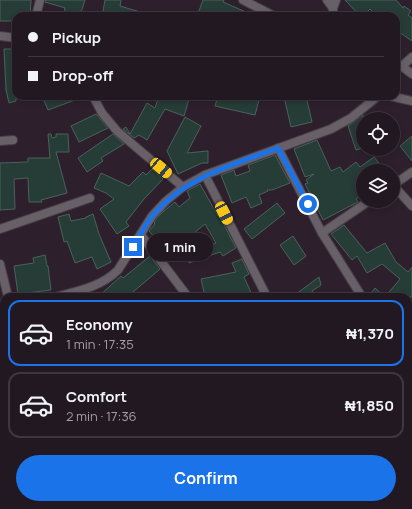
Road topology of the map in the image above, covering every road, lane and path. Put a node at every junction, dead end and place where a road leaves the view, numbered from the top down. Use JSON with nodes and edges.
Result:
{"nodes":[{"id":1,"x":40,"y":0,"type":"edge"},
{"id":2,"x":243,"y":0,"type":"edge"},
{"id":3,"x":327,"y":0,"type":"edge"},
{"id":4,"x":334,"y":8,"type":"edge"},
{"id":5,"x":37,"y":12,"type":"edge"},
{"id":6,"x":266,"y":12,"type":"edge"},
{"id":7,"x":0,"y":36,"type":"edge"},
{"id":8,"x":12,"y":38,"type":"edge"},
{"id":9,"x":412,"y":57,"type":"edge"},
{"id":10,"x":400,"y":63,"type":"edge"},
{"id":11,"x":400,"y":65,"type":"edge"},
{"id":12,"x":412,"y":74,"type":"edge"},
{"id":13,"x":400,"y":98,"type":"edge"},
{"id":14,"x":95,"y":100,"type":"edge"},
{"id":15,"x":373,"y":100,"type":"edge"},
{"id":16,"x":412,"y":101,"type":"edge"},
{"id":17,"x":13,"y":140,"type":"dead end"},
{"id":18,"x":0,"y":141,"type":"edge"},
{"id":19,"x":278,"y":148,"type":"junction"},
{"id":20,"x":412,"y":172,"type":"edge"},
{"id":21,"x":206,"y":175,"type":"junction"},
{"id":22,"x":400,"y":180,"type":"edge"},
{"id":23,"x":183,"y":187,"type":"junction"},
{"id":24,"x":400,"y":193,"type":"edge"},
{"id":25,"x":90,"y":198,"type":"dead end"},
{"id":26,"x":412,"y":206,"type":"edge"},
{"id":27,"x":359,"y":208,"type":"edge"},
{"id":28,"x":0,"y":229,"type":"edge"},
{"id":29,"x":322,"y":233,"type":"junction"},
{"id":30,"x":140,"y":235,"type":"junction"},
{"id":31,"x":0,"y":264,"type":"edge"},
{"id":32,"x":7,"y":293,"type":"edge"},
{"id":33,"x":86,"y":293,"type":"edge"},
{"id":34,"x":185,"y":293,"type":"edge"},
{"id":35,"x":265,"y":293,"type":"edge"},
{"id":36,"x":360,"y":293,"type":"edge"}],
"edges":[{"from":1,"to":5,"type":"street"},
{"from":2,"to":6,"type":"street"},
{"from":3,"to":4,"type":"street"},
{"from":7,"to":8,"type":"street"},
{"from":9,"to":10,"type":"street"},
{"from":11,"to":12,"type":"street"},
{"from":13,"to":16,"type":"street"},
{"from":14,"to":23,"type":"street"},
{"from":15,"to":19,"type":"street"},
{"from":17,"to":18,"type":"street"},
{"from":19,"to":21,"type":"street"},
{"from":19,"to":29,"type":"street"},
{"from":20,"to":22,"type":"street"},
{"from":21,"to":23,"type":"street"},
{"from":21,"to":35,"type":"street"},
{"from":23,"to":30,"type":"street"},
{"from":24,"to":26,"type":"street"},
{"from":25,"to":28,"type":"street"},
{"from":27,"to":29,"type":"street"},
{"from":29,"to":36,"type":"street"},
{"from":30,"to":33,"type":"street"},
{"from":30,"to":34,"type":"street"},
{"from":31,"to":32,"type":"street"}]}
